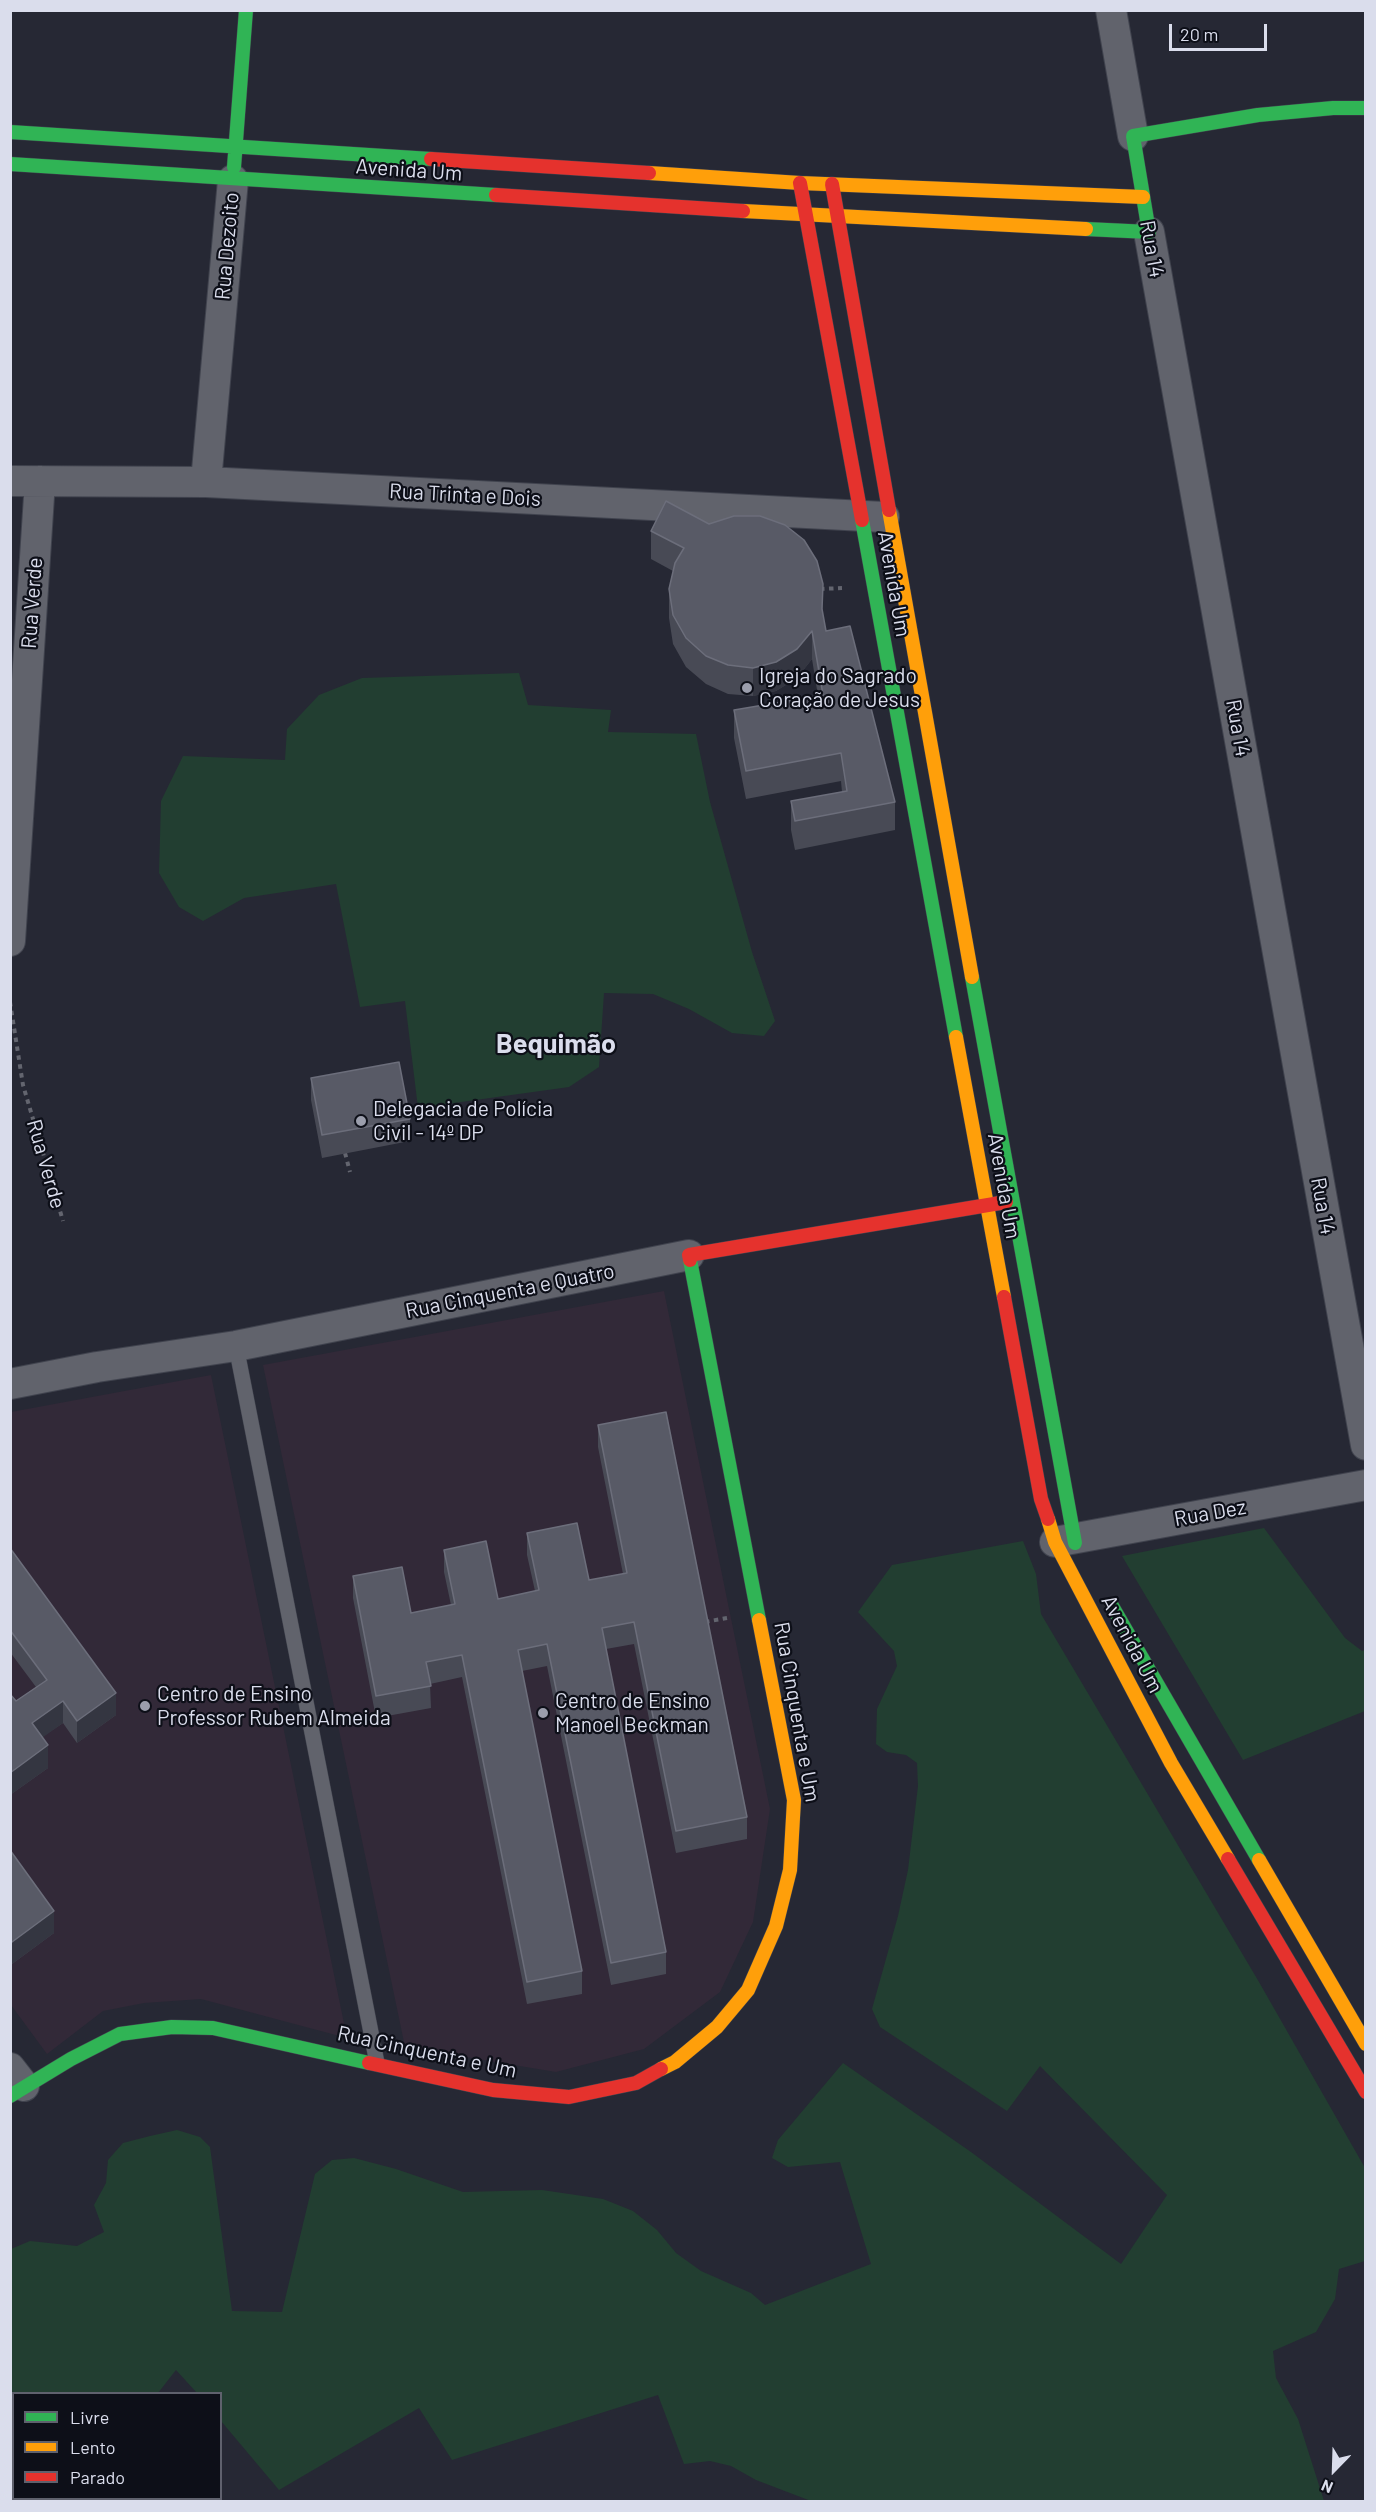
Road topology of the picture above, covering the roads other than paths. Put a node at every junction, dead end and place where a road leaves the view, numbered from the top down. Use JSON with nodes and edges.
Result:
{"nodes":[{"id":1,"x":246,"y":10,"type":"edge"},
{"id":2,"x":1111,"y":10,"type":"edge"},
{"id":3,"x":1365,"y":108,"type":"edge"},
{"id":4,"x":10,"y":132,"type":"edge"},
{"id":5,"x":1133,"y":136,"type":"junction"},
{"id":6,"x":235,"y":146,"type":"junction"},
{"id":7,"x":10,"y":164,"type":"edge"},
{"id":8,"x":233,"y":180,"type":"junction"},
{"id":9,"x":800,"y":183,"type":"junction"},
{"id":10,"x":832,"y":184,"type":"junction"},
{"id":11,"x":1143,"y":197,"type":"junction"},
{"id":12,"x":806,"y":215,"type":"junction"},
{"id":13,"x":838,"y":217,"type":"junction"},
{"id":14,"x":1149,"y":232,"type":"junction"},
{"id":15,"x":10,"y":481,"type":"edge"},
{"id":16,"x":40,"y":481,"type":"junction"},
{"id":17,"x":206,"y":482,"type":"junction"},
{"id":18,"x":861,"y":515,"type":"junction"},
{"id":19,"x":890,"y":517,"type":"junction"},
{"id":20,"x":10,"y":941,"type":"edge"},
{"id":21,"x":1011,"y":1201,"type":"junction"},
{"id":22,"x":986,"y":1205,"type":"junction"},
{"id":23,"x":688,"y":1255,"type":"junction"},
{"id":24,"x":236,"y":1346,"type":"junction"},
{"id":25,"x":10,"y":1384,"type":"edge"},
{"id":26,"x":1365,"y":1445,"type":"edge"},
{"id":27,"x":1365,"y":1485,"type":"edge"},
{"id":28,"x":1071,"y":1546,"type":"junction"},
{"id":29,"x":1102,"y":1590,"type":"dead end"},
{"id":30,"x":1365,"y":2044,"type":"edge"},
{"id":31,"x":377,"y":2063,"type":"junction"},
{"id":32,"x":15,"y":2083,"type":"edge"},
{"id":33,"x":1365,"y":2092,"type":"edge"}],
"edges":[{"from":1,"to":6,"type":"main road","name":"Rua Dezoito"},
{"from":2,"to":5,"type":"street","name":"Rua 14"},
{"from":3,"to":5,"type":"main road"},
{"from":4,"to":6,"type":"main road","name":"Avenida Um"},
{"from":5,"to":11,"type":"main road","name":"Rua 14"},
{"from":6,"to":8,"type":"main road","name":"Rua Dezoito"},
{"from":6,"to":9,"type":"main road","name":"Avenida Um"},
{"from":7,"to":8,"type":"main road","name":"Avenida Um"},
{"from":8,"to":12,"type":"main road","name":"Avenida Um"},
{"from":8,"to":17,"type":"street","name":"Rua Dezoito"},
{"from":9,"to":10,"type":"main road","name":"Avenida Um"},
{"from":9,"to":12,"type":"main road","name":"Avenida Um"},
{"from":10,"to":11,"type":"main road","name":"Avenida Um"},
{"from":10,"to":13,"type":"main road","name":"Avenida Um"},
{"from":11,"to":14,"type":"main road","name":"Rua 14"},
{"from":12,"to":13,"type":"main road","name":"Avenida Um"},
{"from":12,"to":18,"type":"main road","name":"Avenida Um"},
{"from":13,"to":14,"type":"main road","name":"Avenida Um"},
{"from":13,"to":19,"type":"main road","name":"Avenida Um"},
{"from":14,"to":26,"type":"street","name":"Rua 14"},
{"from":15,"to":16,"type":"street","name":"Rua Trinta e Dois"},
{"from":16,"to":17,"type":"street","name":"Rua Trinta e Dois"},
{"from":16,"to":20,"type":"street","name":"Rua Verde"},
{"from":17,"to":18,"type":"street","name":"Rua Trinta e Dois"},
{"from":18,"to":19,"type":"street","name":"Rua Trinta e Dois"},
{"from":18,"to":22,"type":"main road","name":"Avenida Um"},
{"from":19,"to":21,"type":"main road","name":"Avenida Um"},
{"from":21,"to":22,"type":"main road","name":"Rua Cinquenta e Quatro"},
{"from":21,"to":28,"type":"main road","name":"Avenida Um"},
{"from":22,"to":23,"type":"main road","name":"Rua Cinquenta e Quatro"},
{"from":22,"to":28,"type":"main road","name":"Avenida Um"},
{"from":23,"to":24,"type":"street","name":"Rua Cinquenta e Quatro"},
{"from":23,"to":31,"type":"main road","name":"Rua Cinquenta e Um"},
{"from":24,"to":25,"type":"street","name":"Rua Cinquenta e Quatro"},
{"from":24,"to":31,"type":"lane"},
{"from":27,"to":28,"type":"street","name":"Rua Dez"},
{"from":28,"to":33,"type":"main road","name":"Avenida Um"},
{"from":29,"to":30,"type":"main road","name":"Avenida Um"},
{"from":31,"to":32,"type":"main road","name":"Rua Cinquenta e Um"}]}
